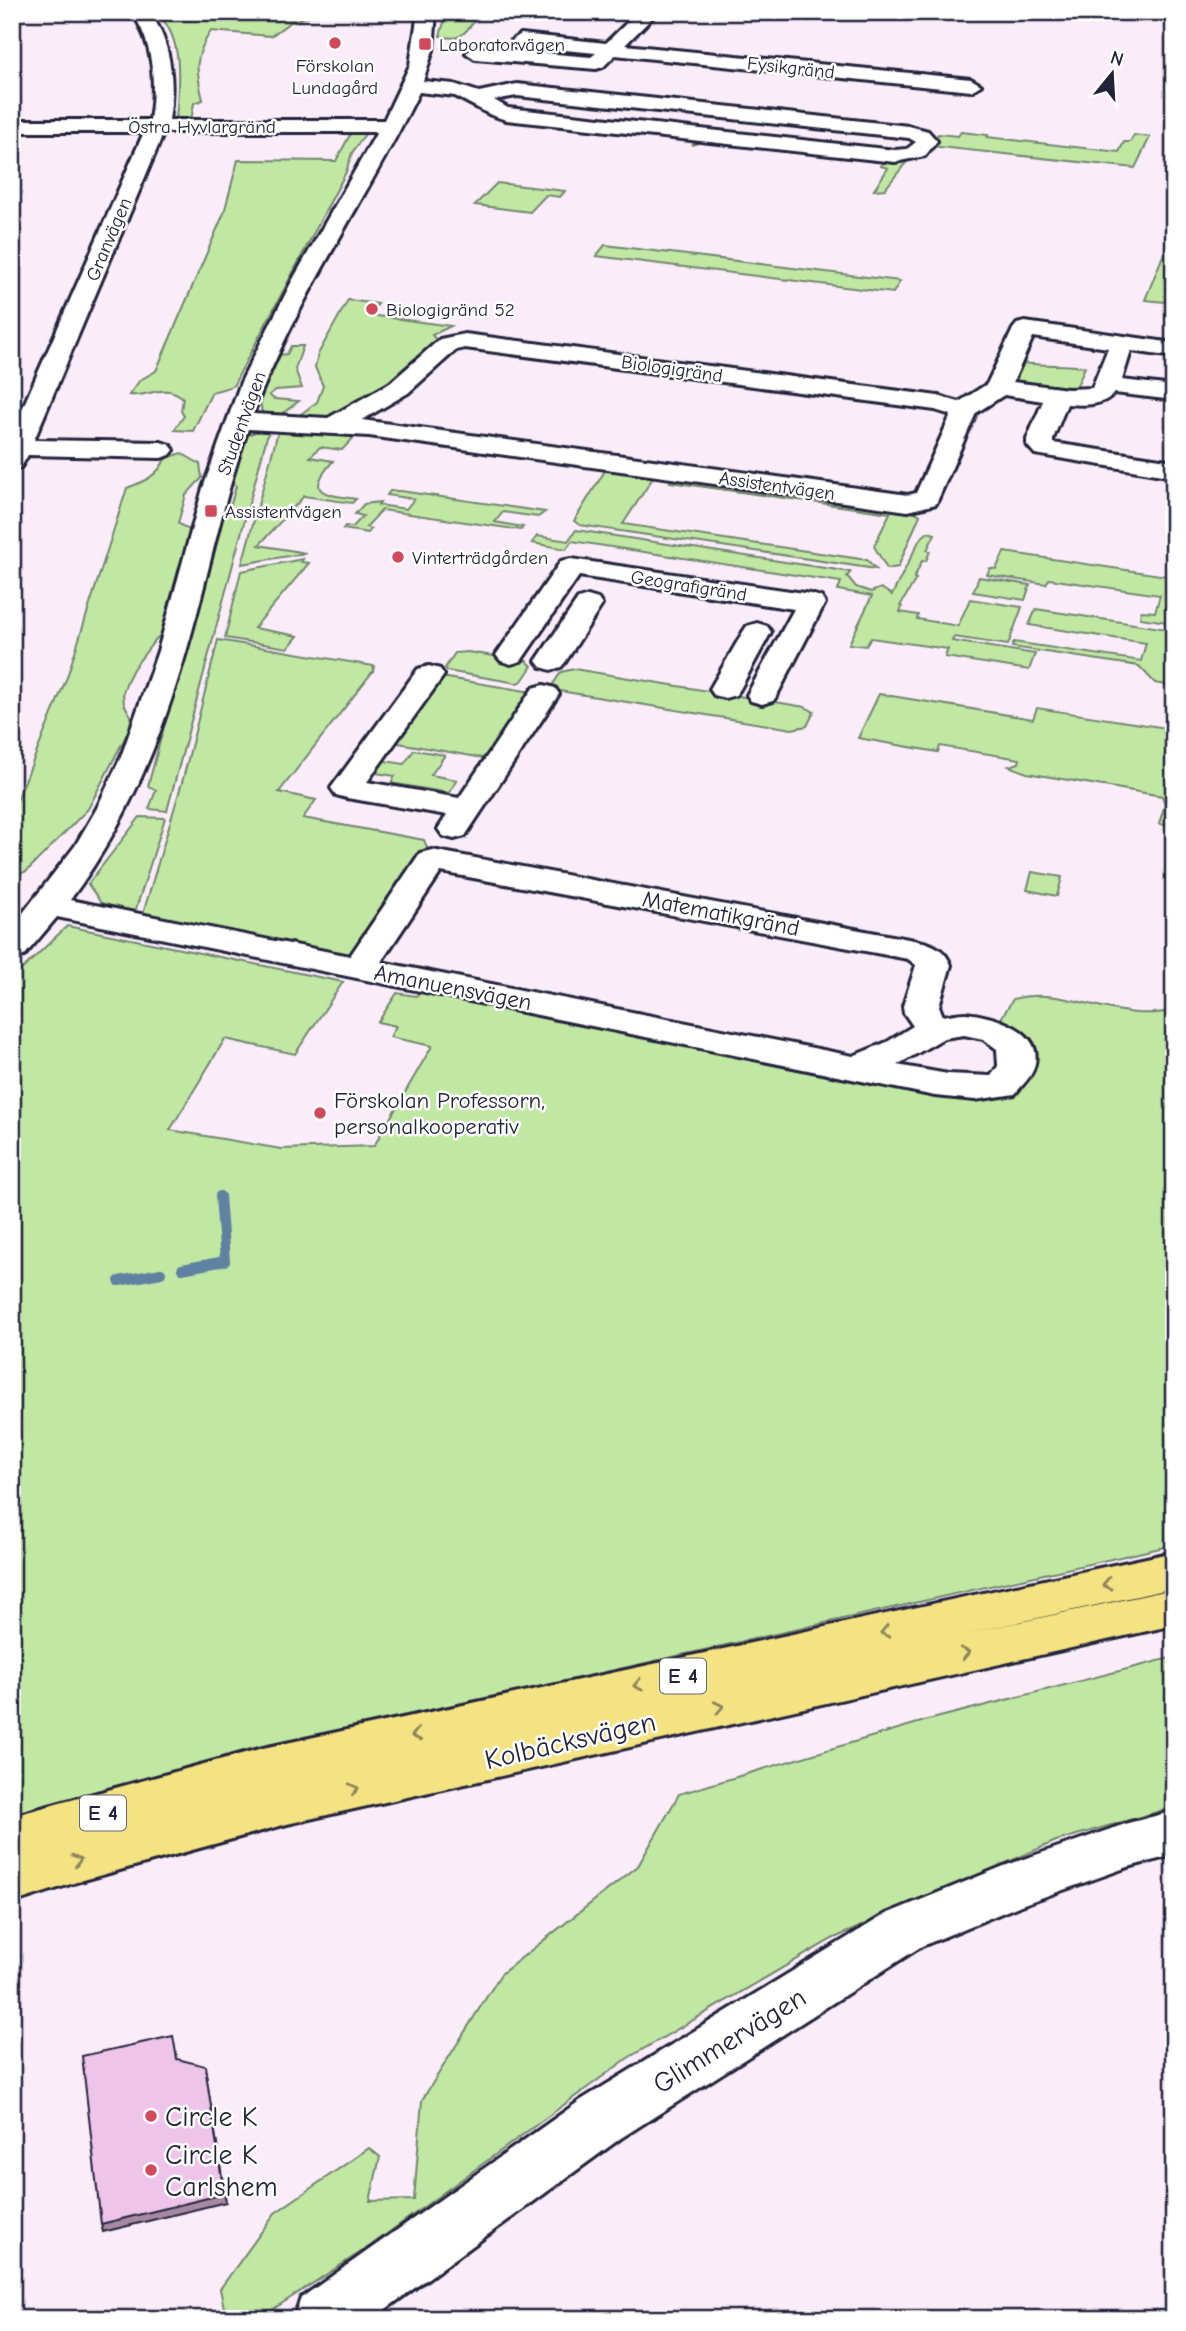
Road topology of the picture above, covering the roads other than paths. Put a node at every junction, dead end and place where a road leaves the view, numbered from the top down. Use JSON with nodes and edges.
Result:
{"nodes":[{"id":1,"x":141,"y":12,"type":"edge"},
{"id":2,"x":427,"y":12,"type":"edge"},
{"id":3,"x":649,"y":12,"type":"edge"},
{"id":4,"x":521,"y":40,"type":"dead end"},
{"id":5,"x":612,"y":49,"type":"junction"},
{"id":6,"x":475,"y":53,"type":"dead end"},
{"id":7,"x":971,"y":85,"type":"dead end"},
{"id":8,"x":414,"y":86,"type":"junction"},
{"id":9,"x":477,"y":98,"type":"junction"},
{"id":10,"x":12,"y":125,"type":"edge"},
{"id":11,"x":391,"y":126,"type":"junction"},
{"id":12,"x":156,"y":127,"type":"junction"},
{"id":13,"x":1122,"y":343,"type":"junction"},
{"id":14,"x":1174,"y":350,"type":"edge"},
{"id":15,"x":1107,"y":380,"type":"junction"},
{"id":16,"x":1174,"y":384,"type":"edge"},
{"id":17,"x":999,"y":387,"type":"junction"},
{"id":18,"x":1174,"y":393,"type":"edge"},
{"id":19,"x":1058,"y":395,"type":"junction"},
{"id":20,"x":960,"y":410,"type":"junction"},
{"id":21,"x":238,"y":421,"type":"junction"},
{"id":22,"x":335,"y":425,"type":"junction"},
{"id":23,"x":161,"y":450,"type":"dead end"},
{"id":24,"x":15,"y":452,"type":"edge"},
{"id":25,"x":1174,"y":458,"type":"edge"},
{"id":26,"x":1100,"y":459,"type":"junction"},
{"id":27,"x":1174,"y":469,"type":"edge"},
{"id":28,"x":588,"y":605,"type":"dead end"},
{"id":29,"x":757,"y":632,"type":"dead end"},
{"id":30,"x":511,"y":655,"type":"dead end"},
{"id":31,"x":551,"y":661,"type":"dead end"},
{"id":32,"x":429,"y":675,"type":"dead end"},
{"id":33,"x":725,"y":689,"type":"dead end"},
{"id":34,"x":544,"y":694,"type":"dead end"},
{"id":35,"x":762,"y":695,"type":"dead end"},
{"id":36,"x":468,"y":809,"type":"junction"},
{"id":37,"x":432,"y":860,"type":"junction"},
{"id":38,"x":50,"y":906,"type":"junction"},
{"id":39,"x":12,"y":949,"type":"edge"},
{"id":40,"x":359,"y":968,"type":"junction"},
{"id":41,"x":934,"y":1029,"type":"junction"},
{"id":42,"x":857,"y":1068,"type":"junction"},
{"id":43,"x":1174,"y":1570,"type":"edge"},
{"id":44,"x":1174,"y":1607,"type":"edge"},
{"id":45,"x":1174,"y":1833,"type":"edge"},
{"id":46,"x":12,"y":1838,"type":"edge"},
{"id":47,"x":12,"y":1881,"type":"edge"},
{"id":48,"x":322,"y":2319,"type":"edge"}],
"edges":[{"from":1,"to":12,"type":"street","name":"Granvägen"},
{"from":2,"to":8,"type":"street","name":"Studentvägen"},
{"from":3,"to":5,"type":"street"},
{"from":4,"to":5,"type":"street","name":"Fysikgränd"},
{"from":5,"to":6,"type":"street"},
{"from":5,"to":7,"type":"street","name":"Fysikgränd"},
{"from":8,"to":9,"type":"street"},
{"from":8,"to":11,"type":"street","name":"Studentvägen"},
{"from":9,"to":9,"type":"street"},
{"from":10,"to":12,"type":"street","name":"Östra Hyvlargränd"},
{"from":11,"to":12,"type":"street","name":"Östra Hyvlargränd"},
{"from":11,"to":21,"type":"street","name":"Studentvägen"},
{"from":12,"to":24,"type":"street","name":"Granvägen"},
{"from":13,"to":14,"type":"street"},
{"from":13,"to":15,"type":"street"},
{"from":13,"to":17,"type":"street"},
{"from":15,"to":16,"type":"street"},
{"from":15,"to":18,"type":"street"},
{"from":15,"to":19,"type":"street"},
{"from":17,"to":19,"type":"street"},
{"from":17,"to":20,"type":"street"},
{"from":19,"to":26,"type":"street"},
{"from":20,"to":22,"type":"street","name":"Biologigränd"},
{"from":20,"to":22,"type":"street","name":"Assistentvägen"},
{"from":21,"to":22,"type":"street","name":"Assistentvägen"},
{"from":21,"to":38,"type":"street","name":"Studentvägen"},
{"from":23,"to":24,"type":"street"},
{"from":25,"to":26,"type":"street"},
{"from":26,"to":27,"type":"street"},
{"from":28,"to":31,"type":"street"},
{"from":29,"to":33,"type":"street","name":"Geografigränd"},
{"from":30,"to":35,"type":"street","name":"Geografigränd"},
{"from":32,"to":36,"type":"street"},
{"from":34,"to":36,"type":"street"},
{"from":36,"to":37,"type":"street"},
{"from":37,"to":40,"type":"street"},
{"from":37,"to":41,"type":"street","name":"Matematikgränd"},
{"from":38,"to":39,"type":"street","name":"Studentvägen"},
{"from":38,"to":40,"type":"street","name":"Amanuensvägen"},
{"from":40,"to":42,"type":"street","name":"Amanuensvägen"},
{"from":41,"to":42,"type":"street","name":"Amanuensvägen"},
{"from":41,"to":42,"type":"street","name":"Amanuensvägen"},
{"from":43,"to":46,"type":"highway","name":"Kolbäcksvägen","number":"E 4","one_way":true},
{"from":47,"to":44,"type":"highway","name":"Kolbäcksvägen","number":"E 4","one_way":true},
{"from":45,"to":48,"type":"street","name":"Glimmervägen"}]}
